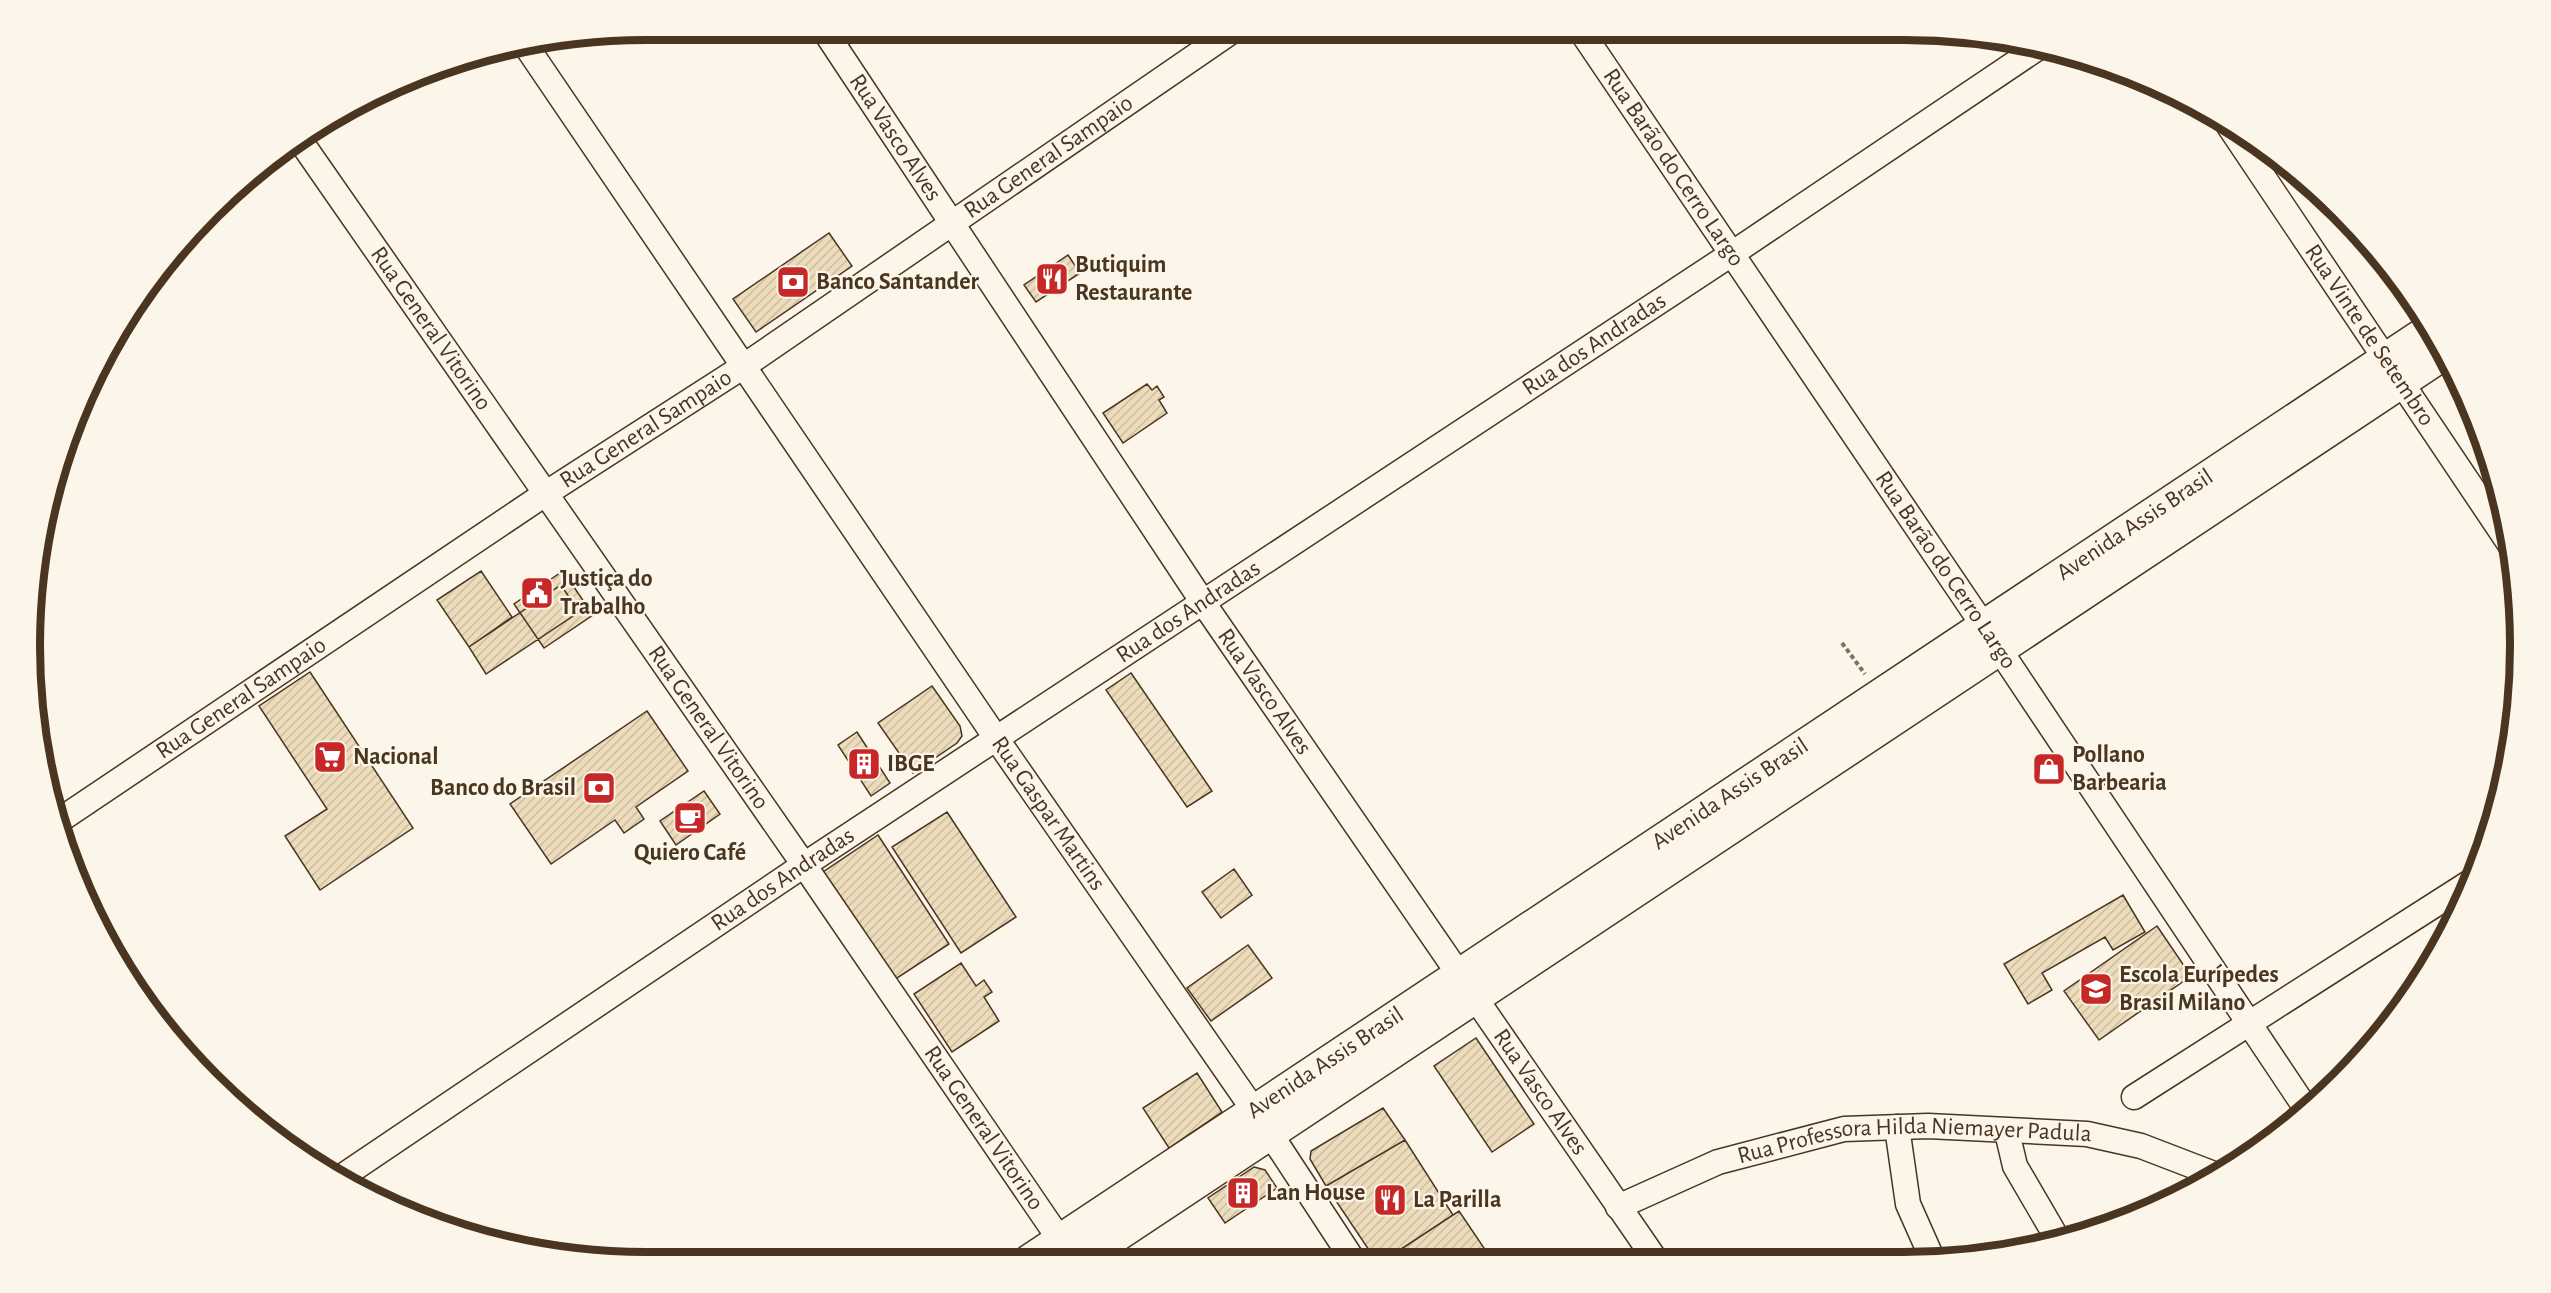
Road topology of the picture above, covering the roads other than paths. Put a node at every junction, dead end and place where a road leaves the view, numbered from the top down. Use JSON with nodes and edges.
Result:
{"nodes":[{"id":1,"x":831,"y":40,"type":"edge"},
{"id":2,"x":1220,"y":40,"type":"edge"},
{"id":3,"x":1587,"y":40,"type":"edge"},
{"id":4,"x":530,"y":52,"type":"edge"},
{"id":5,"x":2029,"y":54,"type":"edge"},
{"id":6,"x":2240,"y":142,"type":"edge"},
{"id":7,"x":305,"y":147,"type":"edge"},
{"id":8,"x":953,"y":224,"type":"junction"},
{"id":9,"x":1733,"y":253,"type":"junction"},
{"id":10,"x":2422,"y":333,"type":"edge"},
{"id":11,"x":2384,"y":358,"type":"junction"},
{"id":12,"x":2437,"y":359,"type":"edge"},
{"id":13,"x":744,"y":366,"type":"junction"},
{"id":14,"x":2401,"y":384,"type":"junction"},
{"id":15,"x":545,"y":494,"type":"junction"},
{"id":16,"x":2499,"y":528,"type":"edge"},
{"id":17,"x":1202,"y":601,"type":"junction"},
{"id":18,"x":1983,"y":625,"type":"junction"},
{"id":19,"x":2000,"y":649,"type":"junction"},
{"id":20,"x":996,"y":738,"type":"junction"},
{"id":21,"x":1764,"y":771,"type":"junction"},
{"id":22,"x":1781,"y":795,"type":"junction"},
{"id":23,"x":65,"y":816,"type":"edge"},
{"id":24,"x":804,"y":865,"type":"junction"},
{"id":25,"x":2459,"y":891,"type":"edge"},
{"id":26,"x":1458,"y":975,"type":"junction"},
{"id":27,"x":1476,"y":1000,"type":"junction"},
{"id":28,"x":2250,"y":1025,"type":"junction"},
{"id":29,"x":1336,"y":1056,"type":"junction"},
{"id":30,"x":1352,"y":1082,"type":"junction"},
{"id":31,"x":2134,"y":1097,"type":"dead end"},
{"id":32,"x":2302,"y":1103,"type":"edge"},
{"id":33,"x":1254,"y":1111,"type":"junction"},
{"id":34,"x":1897,"y":1126,"type":"junction"},
{"id":35,"x":2007,"y":1132,"type":"junction"},
{"id":36,"x":1271,"y":1136,"type":"junction"},
{"id":37,"x":2207,"y":1171,"type":"edge"},
{"id":38,"x":347,"y":1173,"type":"edge"},
{"id":39,"x":1618,"y":1208,"type":"junction"},
{"id":40,"x":2054,"y":1234,"type":"edge"},
{"id":41,"x":1066,"y":1250,"type":"edge"},
{"id":42,"x":1929,"y":1251,"type":"edge"},
{"id":43,"x":1093,"y":1252,"type":"edge"},
{"id":44,"x":1348,"y":1252,"type":"edge"},
{"id":45,"x":1650,"y":1252,"type":"edge"}],
"edges":[{"from":1,"to":8,"type":"street","name":"Rua Vasco Alves"},
{"from":2,"to":8,"type":"street","name":"Rua General Sampaio"},
{"from":3,"to":9,"type":"street","name":"Rua Barão do Cerro Largo"},
{"from":4,"to":13,"type":"street","name":"Rua Gaspar Martins"},
{"from":5,"to":9,"type":"street","name":"Rua dos Andradas"},
{"from":6,"to":11,"type":"street","name":"Rua Vinte de Setembro"},
{"from":7,"to":15,"type":"street","name":"Rua General Vitorino"},
{"from":8,"to":13,"type":"street","name":"Rua General Sampaio"},
{"from":8,"to":17,"type":"street","name":"Rua Vasco Alves"},
{"from":9,"to":17,"type":"street","name":"Rua dos Andradas"},
{"from":9,"to":18,"type":"street","name":"Rua Barão do Cerro Largo"},
{"from":10,"to":11,"type":"main road","name":"Avenida Assis Brasil"},
{"from":11,"to":14,"type":"street","name":"Rua Vinte de Setembro"},
{"from":11,"to":18,"type":"main road","name":"Avenida Assis Brasil"},
{"from":12,"to":14,"type":"main road","name":"Avenida Assis Brasil"},
{"from":13,"to":15,"type":"street","name":"Rua General Sampaio"},
{"from":13,"to":20,"type":"street","name":"Rua Gaspar Martins"},
{"from":14,"to":16,"type":"street","name":"Rua Vinte de Setembro"},
{"from":14,"to":19,"type":"main road","name":"Avenida Assis Brasil"},
{"from":15,"to":23,"type":"street","name":"Rua General Sampaio"},
{"from":15,"to":24,"type":"street","name":"Rua General Vitorino"},
{"from":17,"to":20,"type":"street","name":"Rua dos Andradas"},
{"from":17,"to":26,"type":"street","name":"Rua Vasco Alves"},
{"from":18,"to":19,"type":"street","name":"Rua Barão do Cerro Largo"},
{"from":18,"to":21,"type":"main road","name":"Avenida Assis Brasil"},
{"from":19,"to":22,"type":"main road","name":"Avenida Assis Brasil"},
{"from":19,"to":28,"type":"street","name":"Rua Barão do Cerro Largo"},
{"from":20,"to":24,"type":"street","name":"Rua dos Andradas"},
{"from":20,"to":33,"type":"street","name":"Rua Gaspar Martins"},
{"from":21,"to":22,"type":"main road"},
{"from":21,"to":26,"type":"main road","name":"Avenida Assis Brasil"},
{"from":22,"to":27,"type":"main road","name":"Avenida Assis Brasil"},
{"from":24,"to":38,"type":"street","name":"Rua dos Andradas"},
{"from":24,"to":41,"type":"street","name":"Rua General Vitorino"},
{"from":25,"to":28,"type":"street"},
{"from":26,"to":27,"type":"street","name":"Rua Vasco Alves"},
{"from":26,"to":29,"type":"main road","name":"Avenida Assis Brasil"},
{"from":27,"to":30,"type":"main road","name":"Avenida Assis Brasil"},
{"from":27,"to":39,"type":"street","name":"Rua Vasco Alves"},
{"from":28,"to":31,"type":"street"},
{"from":28,"to":32,"type":"street","name":"Rua Barão do Cerro Largo"},
{"from":29,"to":30,"type":"main road"},
{"from":29,"to":33,"type":"main road","name":"Avenida Assis Brasil"},
{"from":30,"to":36,"type":"main road","name":"Avenida Assis Brasil"},
{"from":33,"to":36,"type":"street","name":"Rua Gaspar Martins"},
{"from":33,"to":41,"type":"main road","name":"Avenida Assis Brasil"},
{"from":34,"to":35,"type":"street","name":"Rua Professora Hilda Niemayer Padula"},
{"from":34,"to":39,"type":"street","name":"Rua Professora Hilda Niemayer Padula"},
{"from":34,"to":42,"type":"street"},
{"from":35,"to":37,"type":"street","name":"Rua Professora Hilda Niemayer Padula"},
{"from":35,"to":40,"type":"street"},
{"from":36,"to":43,"type":"main road","name":"Avenida Assis Brasil"},
{"from":36,"to":44,"type":"street","name":"Rua Gaspar Martins"},
{"from":39,"to":45,"type":"street","name":"Rua Vasco Alves"}]}
